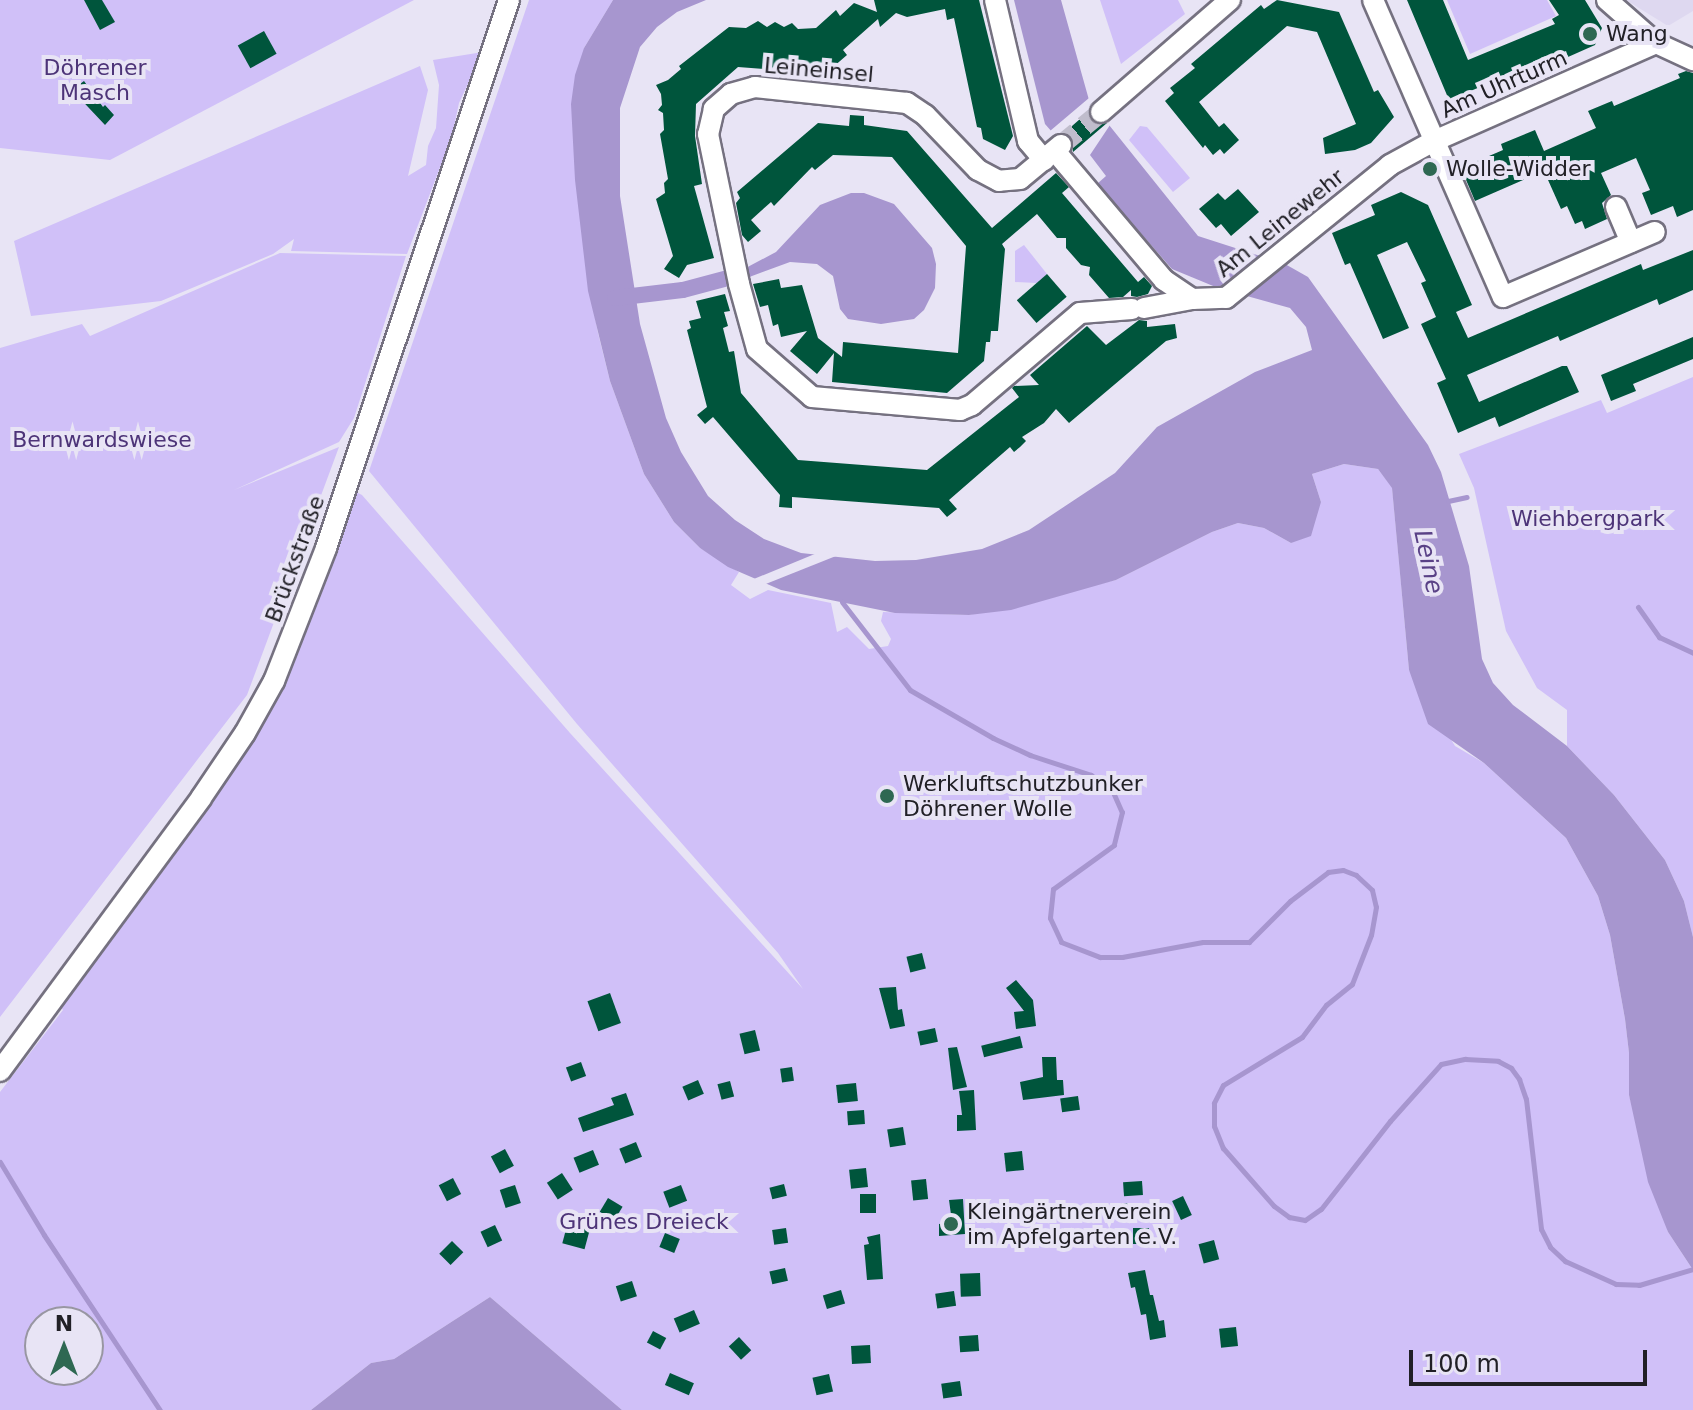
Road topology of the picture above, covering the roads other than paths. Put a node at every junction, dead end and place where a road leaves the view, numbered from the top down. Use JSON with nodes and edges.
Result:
{"nodes":[{"id":1,"x":509,"y":0,"type":"edge"},
{"id":2,"x":995,"y":0,"type":"edge"},
{"id":3,"x":1230,"y":0,"type":"edge"},
{"id":4,"x":1373,"y":0,"type":"edge"},
{"id":5,"x":1607,"y":0,"type":"edge"},
{"id":6,"x":1656,"y":43,"type":"junction"},
{"id":7,"x":1693,"y":60,"type":"edge"},
{"id":8,"x":1101,"y":112,"type":"tunnel mouth"},
{"id":9,"x":1434,"y":141,"type":"junction"},
{"id":10,"x":1054,"y":152,"type":"junction"},
{"id":11,"x":1616,"y":207,"type":"dead end"},
{"id":12,"x":1655,"y":232,"type":"dead end"},
{"id":13,"x":1631,"y":242,"type":"junction"},
{"id":14,"x":737,"y":276,"type":"joint"},
{"id":15,"x":1192,"y":299,"type":"junction"},
{"id":16,"x":0,"y":1071,"type":"edge"}],
"edges":[{"from":1,"to":16,"type":"street","name":"Brückstraße"},
{"from":2,"to":10,"type":"street"},
{"from":3,"to":8,"type":"street"},
{"from":4,"to":9,"type":"street"},
{"from":5,"to":6,"type":"street"},
{"from":6,"to":7,"type":"street"},
{"from":6,"to":9,"type":"street","name":"Am Uhrturm"},
{"from":9,"to":13,"type":"street","name":"Am Uhrturm"},
{"from":9,"to":15,"type":"street","name":"Am Leinewehr"},
{"from":10,"to":14,"type":"street","name":"Leineinsel"},
{"from":10,"to":15,"type":"street"},
{"from":11,"to":13,"type":"street"},
{"from":12,"to":13,"type":"street","name":"Am Uhrturm"},
{"from":14,"to":15,"type":"street","name":"Am Leinewehr"}]}
